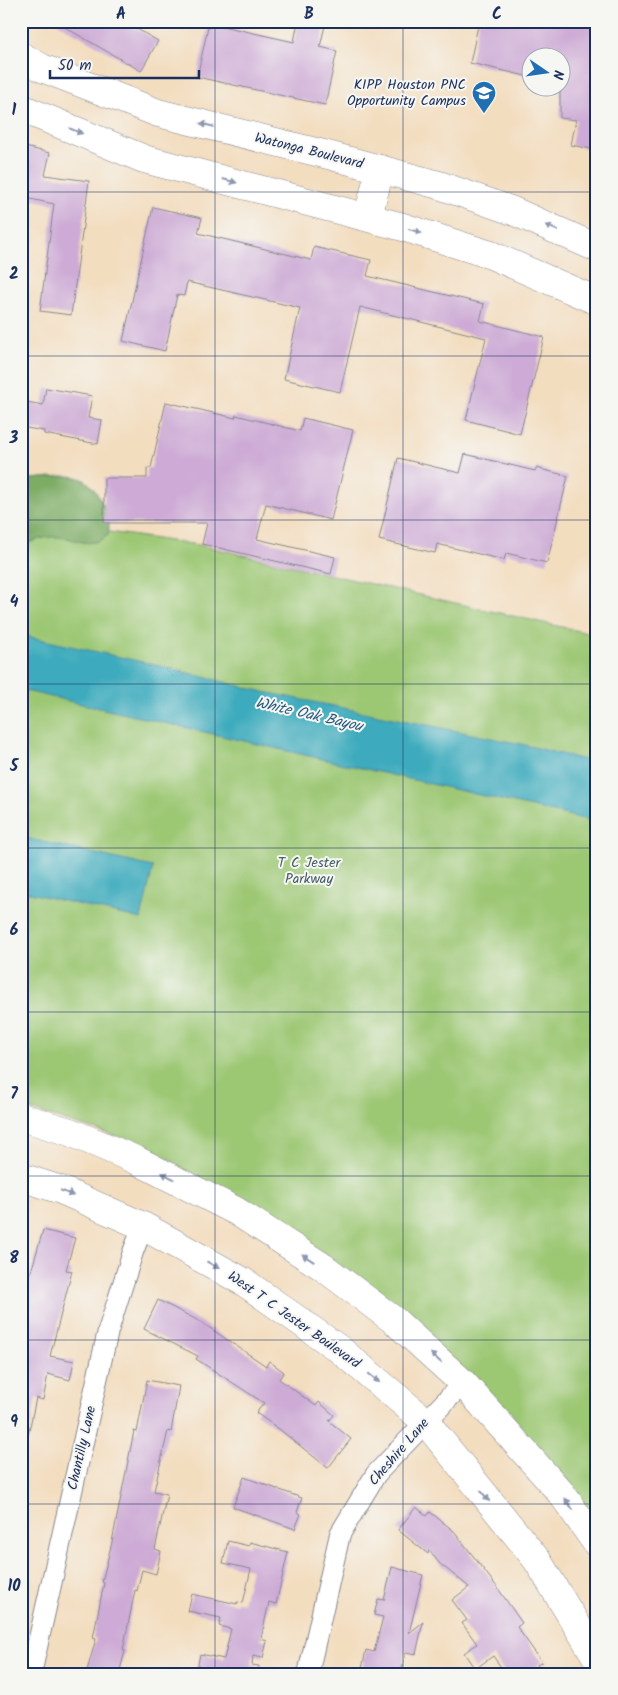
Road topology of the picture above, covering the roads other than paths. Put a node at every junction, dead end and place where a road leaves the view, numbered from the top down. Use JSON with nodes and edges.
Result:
{"nodes":[{"id":1,"x":21,"y":56,"type":"edge"},
{"id":2,"x":21,"y":108,"type":"edge"},
{"id":3,"x":380,"y":169,"type":"junction"},
{"id":4,"x":368,"y":217,"type":"junction"},
{"id":5,"x":597,"y":248,"type":"edge"},
{"id":6,"x":597,"y":301,"type":"edge"},
{"id":7,"x":21,"y":1117,"type":"edge"},
{"id":8,"x":21,"y":1177,"type":"edge"},
{"id":9,"x":143,"y":1226,"type":"junction"},
{"id":10,"x":463,"y":1383,"type":"junction"},
{"id":11,"x":425,"y":1421,"type":"junction"},
{"id":12,"x":597,"y":1544,"type":"edge"},
{"id":13,"x":597,"y":1658,"type":"edge"},
{"id":14,"x":31,"y":1674,"type":"edge"},
{"id":15,"x":308,"y":1674,"type":"edge"}],
"edges":[{"from":3,"to":1,"type":"main road","name":"Watonga Boulevard","one_way":true},
{"from":2,"to":4,"type":"main road","one_way":true},
{"from":3,"to":4,"type":"main road"},
{"from":5,"to":3,"type":"main road","name":"Watonga Boulevard","one_way":true},
{"from":4,"to":6,"type":"main road","one_way":true},
{"from":10,"to":7,"type":"main road","one_way":true},
{"from":8,"to":9,"type":"main road","name":"West T C Jester Boulevard","one_way":true},
{"from":9,"to":11,"type":"main road","name":"West T C Jester Boulevard","one_way":true},
{"from":9,"to":14,"type":"street","name":"Chantilly Lane"},
{"from":10,"to":11,"type":"street","name":"Cheshire Lane"},
{"from":12,"to":10,"type":"main road","one_way":true},
{"from":11,"to":13,"type":"main road","name":"West T C Jester Boulevard","one_way":true},
{"from":11,"to":15,"type":"street","name":"Cheshire Lane"}]}
